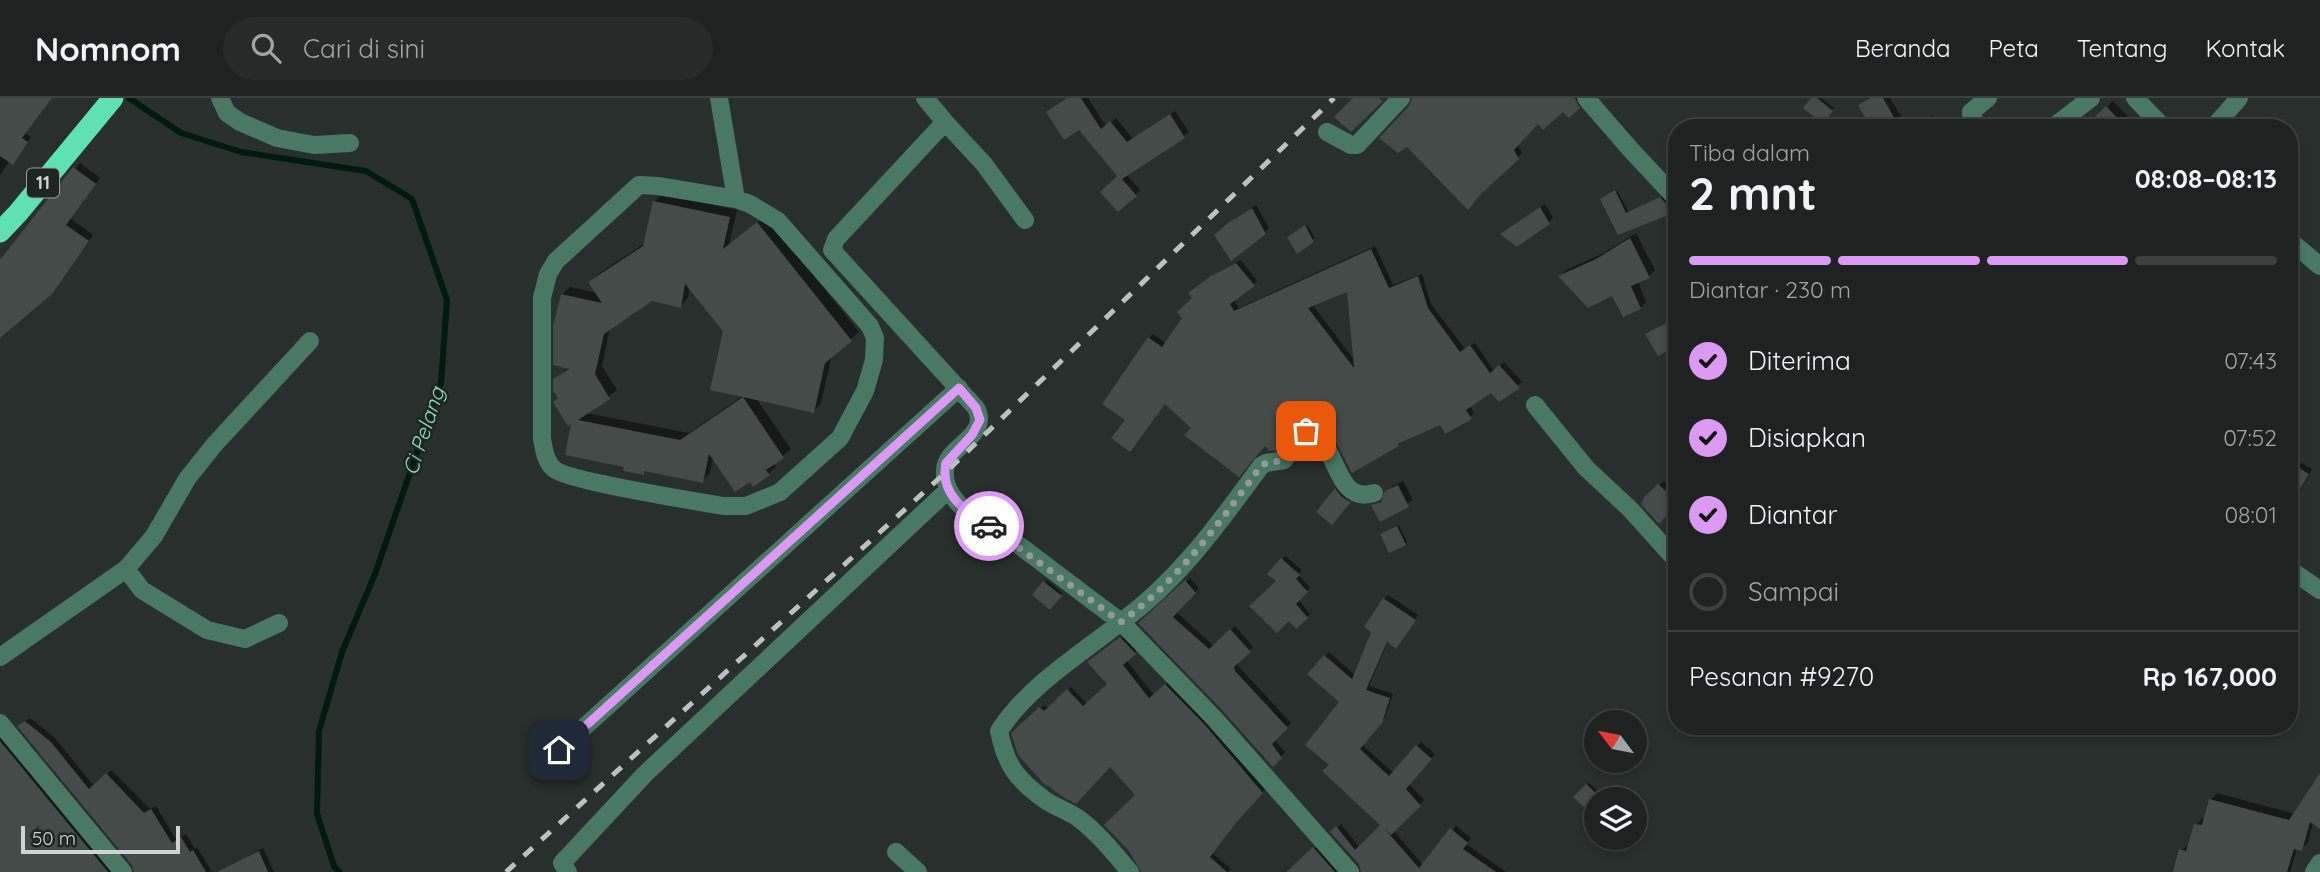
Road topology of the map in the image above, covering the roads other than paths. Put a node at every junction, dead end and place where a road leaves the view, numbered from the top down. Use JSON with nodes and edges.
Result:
{"nodes":[{"id":1,"x":113,"y":98,"type":"edge"},
{"id":2,"x":220,"y":98,"type":"edge"},
{"id":3,"x":719,"y":98,"type":"edge"},
{"id":4,"x":925,"y":98,"type":"edge"},
{"id":5,"x":1401,"y":98,"type":"edge"},
{"id":6,"x":1988,"y":98,"type":"edge"},
{"id":7,"x":2091,"y":98,"type":"edge"},
{"id":8,"x":2134,"y":98,"type":"edge"},
{"id":9,"x":2239,"y":98,"type":"edge"},
{"id":10,"x":1595,"y":101,"type":"edge"},
{"id":11,"x":1974,"y":119,"type":"edge"},
{"id":12,"x":2064,"y":119,"type":"edge"},
{"id":13,"x":2155,"y":119,"type":"edge"},
{"id":14,"x":2221,"y":119,"type":"edge"},
{"id":15,"x":945,"y":122,"type":"junction"},
{"id":16,"x":1327,"y":132,"type":"dead end"},
{"id":17,"x":349,"y":143,"type":"dead end"},
{"id":18,"x":1668,"y":190,"type":"edge"},
{"id":19,"x":736,"y":199,"type":"junction"},
{"id":20,"x":1025,"y":220,"type":"dead end"},
{"id":21,"x":0,"y":232,"type":"edge"},
{"id":22,"x":2298,"y":248,"type":"edge"},
{"id":23,"x":2320,"y":266,"type":"edge"},
{"id":24,"x":310,"y":341,"type":"dead end"},
{"id":25,"x":959,"y":388,"type":"junction"},
{"id":26,"x":1535,"y":405,"type":"dead end"},
{"id":27,"x":948,"y":490,"type":"junction"},
{"id":28,"x":1374,"y":494,"type":"dead end"},
{"id":29,"x":1668,"y":551,"type":"edge"},
{"id":30,"x":127,"y":569,"type":"junction"},
{"id":31,"x":2298,"y":575,"type":"edge"},
{"id":32,"x":2320,"y":590,"type":"edge"},
{"id":33,"x":1121,"y":622,"type":"junction"},
{"id":34,"x":279,"y":623,"type":"dead end"},
{"id":35,"x":0,"y":657,"type":"edge"},
{"id":36,"x":0,"y":723,"type":"edge"},
{"id":37,"x":559,"y":750,"type":"dead end"},
{"id":38,"x":896,"y":852,"type":"dead end"},
{"id":39,"x":2320,"y":863,"type":"edge"},
{"id":40,"x":123,"y":872,"type":"edge"},
{"id":41,"x":568,"y":872,"type":"edge"},
{"id":42,"x":918,"y":872,"type":"edge"},
{"id":43,"x":1130,"y":872,"type":"edge"},
{"id":44,"x":1350,"y":872,"type":"edge"},
{"id":45,"x":2314,"y":872,"type":"edge"}],
"edges":[{"from":1,"to":21,"type":"highway","number":"11"},
{"from":2,"to":17,"type":"street"},
{"from":3,"to":19,"type":"street"},
{"from":4,"to":15,"type":"street"},
{"from":5,"to":16,"type":"street"},
{"from":6,"to":11,"type":"street"},
{"from":7,"to":12,"type":"street"},
{"from":8,"to":13,"type":"street"},
{"from":9,"to":14,"type":"street"},
{"from":10,"to":18,"type":"street"},
{"from":15,"to":20,"type":"street"},
{"from":15,"to":25,"type":"street"},
{"from":19,"to":19,"type":"street"},
{"from":22,"to":23,"type":"street"},
{"from":24,"to":30,"type":"street"},
{"from":25,"to":27,"type":"street"},
{"from":25,"to":37,"type":"street"},
{"from":26,"to":29,"type":"street"},
{"from":27,"to":33,"type":"street"},
{"from":27,"to":41,"type":"street"},
{"from":28,"to":33,"type":"street"},
{"from":30,"to":34,"type":"street"},
{"from":30,"to":35,"type":"street"},
{"from":31,"to":32,"type":"street"},
{"from":33,"to":43,"type":"street"},
{"from":33,"to":44,"type":"street"},
{"from":36,"to":40,"type":"street"},
{"from":38,"to":42,"type":"street"},
{"from":39,"to":45,"type":"street"}]}
